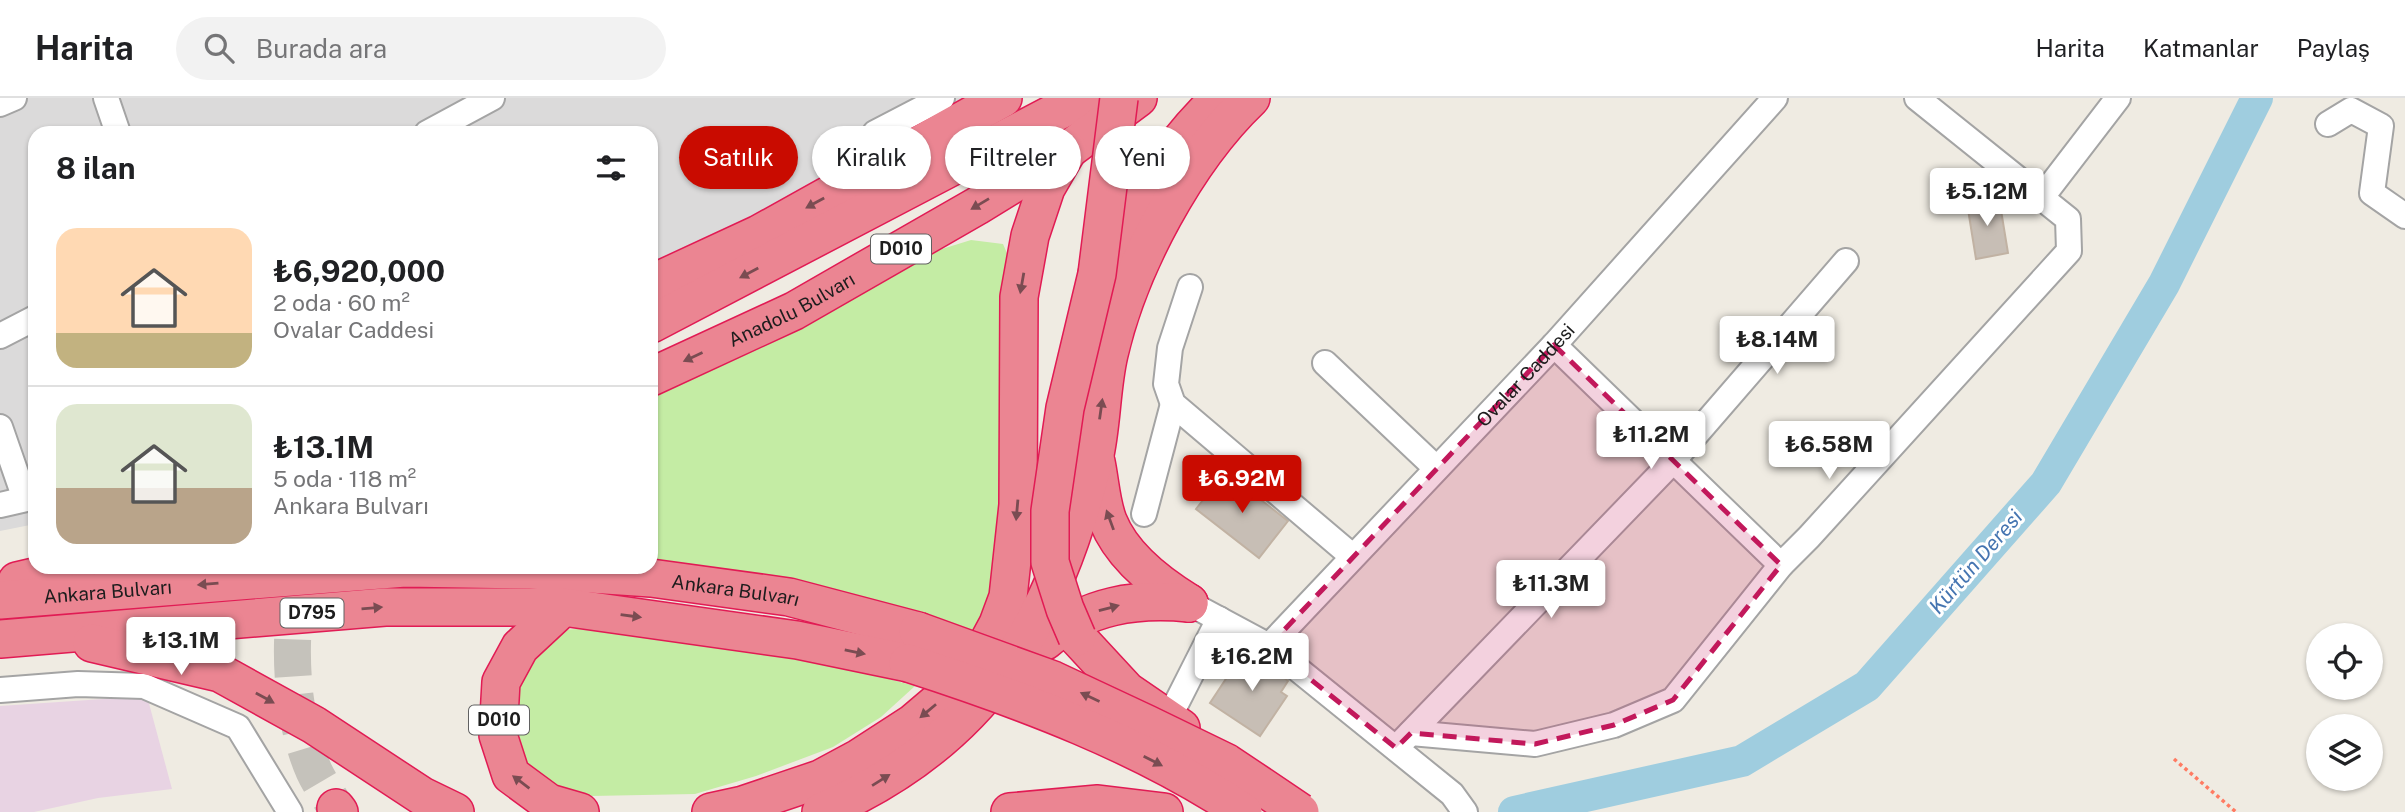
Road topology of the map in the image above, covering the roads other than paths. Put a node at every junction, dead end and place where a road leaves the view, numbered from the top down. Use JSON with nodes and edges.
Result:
{"nodes":[{"id":1,"x":14,"y":98,"type":"edge"},
{"id":2,"x":106,"y":98,"type":"edge"},
{"id":3,"x":492,"y":98,"type":"edge"},
{"id":4,"x":942,"y":98,"type":"edge"},
{"id":5,"x":1003,"y":98,"type":"edge"},
{"id":6,"x":1063,"y":98,"type":"edge"},
{"id":7,"x":1083,"y":98,"type":"edge"},
{"id":8,"x":1119,"y":98,"type":"edge"},
{"id":9,"x":1138,"y":98,"type":"edge"},
{"id":10,"x":1251,"y":98,"type":"edge"},
{"id":11,"x":1775,"y":98,"type":"edge"},
{"id":12,"x":1917,"y":98,"type":"edge"},
{"id":13,"x":2118,"y":98,"type":"edge"},
{"id":14,"x":0,"y":104,"type":"edge"},
{"id":15,"x":1208,"y":110,"type":"edge"},
{"id":16,"x":2329,"y":124,"type":"dead end"},
{"id":17,"x":116,"y":126,"type":"edge"},
{"id":18,"x":444,"y":126,"type":"edge"},
{"id":19,"x":891,"y":126,"type":"edge"},
{"id":20,"x":931,"y":139,"type":"edge"},
{"id":21,"x":1081,"y":140,"type":"edge"},
{"id":22,"x":939,"y":172,"type":"junction"},
{"id":23,"x":841,"y":189,"type":"edge"},
{"id":24,"x":1005,"y":189,"type":"edge"},
{"id":25,"x":1046,"y":189,"type":"edge"},
{"id":26,"x":2042,"y":197,"type":"junction"},
{"id":27,"x":2405,"y":216,"type":"edge"},
{"id":28,"x":1846,"y":261,"type":"dead end"},
{"id":29,"x":1097,"y":274,"type":"junction"},
{"id":30,"x":658,"y":281,"type":"edge"},
{"id":31,"x":1190,"y":287,"type":"dead end"},
{"id":32,"x":658,"y":320,"type":"edge"},
{"id":33,"x":28,"y":322,"type":"edge"},
{"id":34,"x":0,"y":336,"type":"edge"},
{"id":35,"x":1553,"y":345,"type":"junction"},
{"id":36,"x":1325,"y":363,"type":"dead end"},
{"id":37,"x":658,"y":374,"type":"edge"},
{"id":38,"x":1173,"y":404,"type":"junction"},
{"id":39,"x":0,"y":427,"type":"edge"},
{"id":40,"x":1095,"y":456,"type":"junction"},
{"id":41,"x":1673,"y":461,"type":"junction"},
{"id":42,"x":1436,"y":468,"type":"junction"},
{"id":43,"x":28,"y":493,"type":"edge"},
{"id":44,"x":28,"y":498,"type":"edge"},
{"id":45,"x":0,"y":505,"type":"edge"},
{"id":46,"x":1144,"y":514,"type":"dead end"},
{"id":47,"x":1352,"y":556,"type":"junction"},
{"id":48,"x":1781,"y":565,"type":"junction"},
{"id":49,"x":45,"y":574,"type":"edge"},
{"id":50,"x":329,"y":574,"type":"edge"},
{"id":51,"x":591,"y":574,"type":"edge"},
{"id":52,"x":0,"y":584,"type":"edge"},
{"id":53,"x":0,"y":600,"type":"edge"},
{"id":54,"x":563,"y":607,"type":"junction"},
{"id":55,"x":1204,"y":611,"type":"junction"},
{"id":56,"x":60,"y":635,"type":"junction"},
{"id":57,"x":0,"y":639,"type":"edge"},
{"id":58,"x":1269,"y":646,"type":"junction"},
{"id":59,"x":913,"y":647,"type":"junction"},
{"id":60,"x":993,"y":687,"type":"junction"},
{"id":61,"x":0,"y":690,"type":"edge"},
{"id":62,"x":1177,"y":702,"type":"dead end"},
{"id":63,"x":1403,"y":741,"type":"junction"},
{"id":64,"x":1227,"y":763,"type":"junction"},
{"id":65,"x":1459,"y":803,"type":"edge"},
{"id":66,"x":290,"y":812,"type":"edge"},
{"id":67,"x":455,"y":812,"type":"edge"},
{"id":68,"x":580,"y":812,"type":"edge"},
{"id":69,"x":711,"y":812,"type":"edge"},
{"id":70,"x":821,"y":812,"type":"edge"},
{"id":71,"x":1010,"y":812,"type":"edge"},
{"id":72,"x":1164,"y":812,"type":"edge"},
{"id":73,"x":1243,"y":812,"type":"edge"},
{"id":74,"x":1300,"y":812,"type":"edge"}],
"edges":[{"from":1,"to":14,"type":"street"},
{"from":2,"to":17,"type":"street"},
{"from":3,"to":18,"type":"street"},
{"from":4,"to":19,"type":"street"},
{"from":5,"to":20,"type":"highway"},
{"from":6,"to":22,"type":"highway"},
{"from":7,"to":22,"type":"highway"},
{"from":8,"to":29,"type":"highway","bridge":true},
{"from":9,"to":21,"type":"highway","name":"Anadolu Bulvarı","number":"D010"},
{"from":40,"to":10,"type":"highway","one_way":true},
{"from":11,"to":35,"type":"street","name":"Ovalar Caddesi"},
{"from":12,"to":26,"type":"street"},
{"from":13,"to":26,"type":"street"},
{"from":15,"to":29,"type":"highway"},
{"from":16,"to":27,"type":"street"},
{"from":22,"to":32,"type":"highway","one_way":true},
{"from":23,"to":30,"type":"highway","one_way":true},
{"from":24,"to":37,"type":"highway","name":"Anadolu Bulvarı","number":"D010","one_way":true},
{"from":25,"to":69,"type":"highway","one_way":true},
{"from":26,"to":48,"type":"street"},
{"from":28,"to":41,"type":"street"},
{"from":29,"to":64,"type":"highway","bridge":true},
{"from":31,"to":38,"type":"street"},
{"from":33,"to":34,"type":"street"},
{"from":35,"to":41,"type":"street"},
{"from":35,"to":42,"type":"street","name":"Ovalar Caddesi"},
{"from":36,"to":42,"type":"street"},
{"from":38,"to":46,"type":"street"},
{"from":38,"to":47,"type":"street"},
{"from":39,"to":43,"type":"street"},
{"from":55,"to":40,"type":"highway","one_way":true},
{"from":40,"to":60,"type":"highway"},
{"from":41,"to":48,"type":"street"},
{"from":41,"to":63,"type":"street"},
{"from":42,"to":47,"type":"street","name":"Ovalar Caddesi"},
{"from":44,"to":45,"type":"street"},
{"from":47,"to":58,"type":"street","name":"Ovalar Caddesi"},
{"from":48,"to":63,"type":"street"},
{"from":49,"to":52,"type":"highway"},
{"from":50,"to":53,"type":"highway","name":"Ankara Bulvarı","number":"D795","one_way":true},
{"from":59,"to":51,"type":"highway","name":"Ankara Bulvarı","number":"D795","one_way":true},
{"from":56,"to":54,"type":"highway","name":"Ankara Bulvarı","number":"D795","one_way":true},
{"from":54,"to":59,"type":"highway","name":"Ankara Bulvarı","one_way":true},
{"from":68,"to":54,"type":"highway","number":"D010","one_way":true},
{"from":55,"to":58,"type":"street"},
{"from":60,"to":55,"type":"highway","one_way":true},
{"from":55,"to":62,"type":"street"},
{"from":56,"to":57,"type":"highway","number":"D795"},
{"from":56,"to":67,"type":"highway","one_way":true},
{"from":58,"to":63,"type":"street"},
{"from":64,"to":59,"type":"highway","name":"Ankara Bulvarı","one_way":true,"bridge":true},
{"from":59,"to":73,"type":"highway","name":"Ankara Bulvarı","one_way":true,"bridge":true},
{"from":70,"to":60,"type":"highway","one_way":true},
{"from":61,"to":66,"type":"street"},
{"from":63,"to":65,"type":"street"},
{"from":64,"to":74,"type":"highway","name":"Ankara Bulvarı","bridge":true},
{"from":71,"to":72,"type":"highway"}]}
